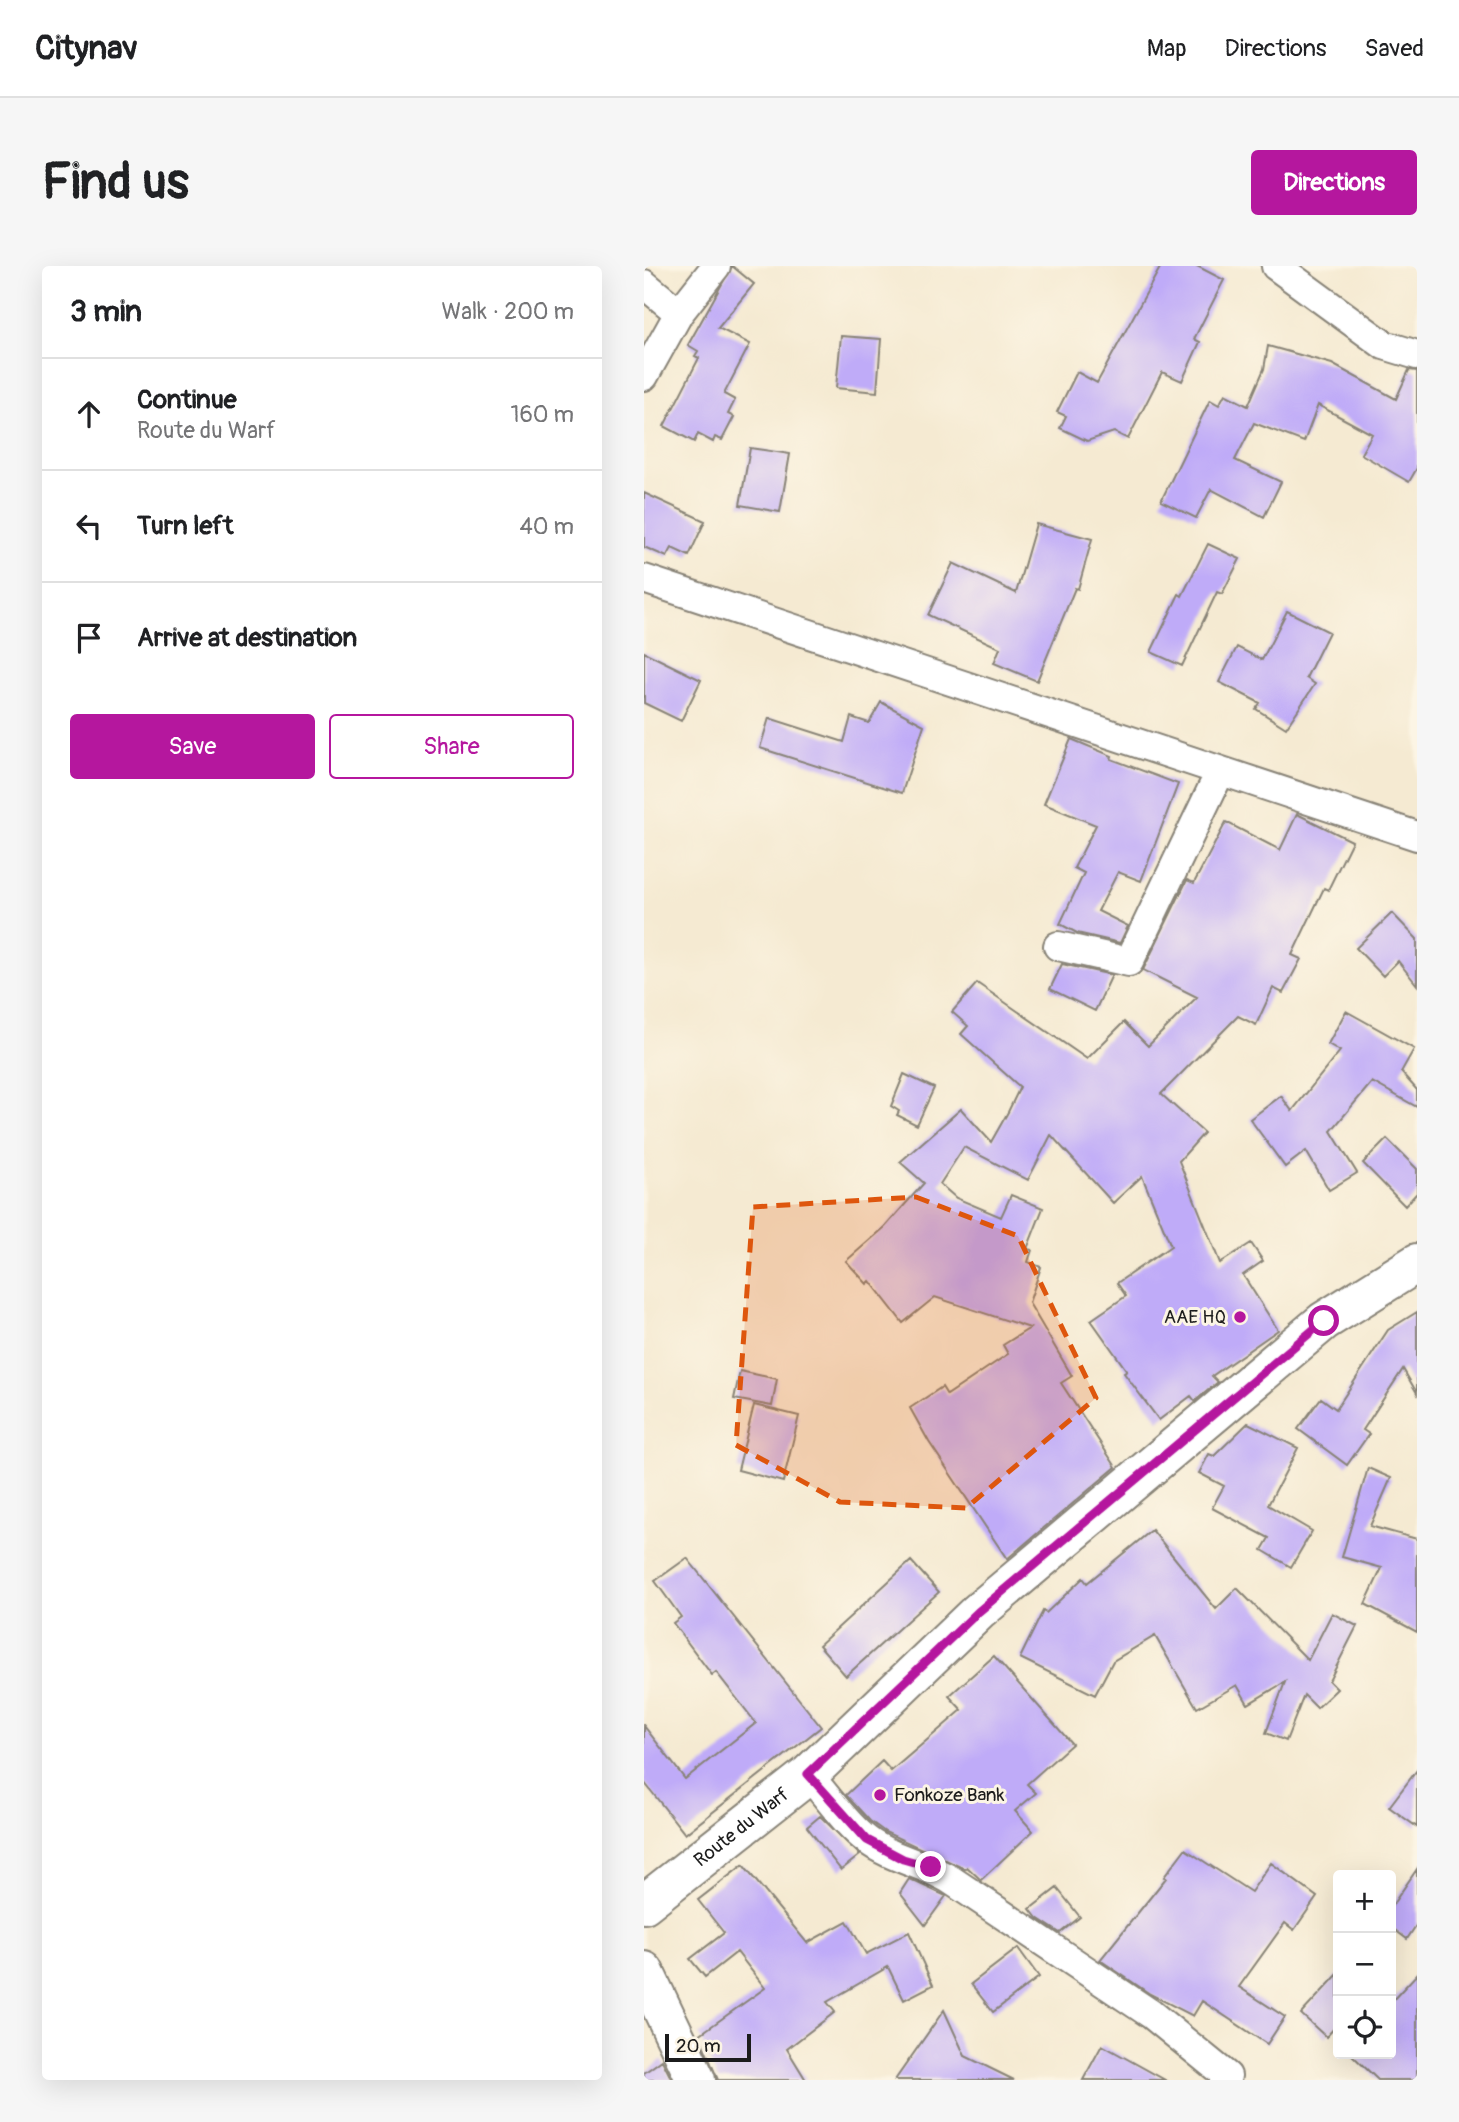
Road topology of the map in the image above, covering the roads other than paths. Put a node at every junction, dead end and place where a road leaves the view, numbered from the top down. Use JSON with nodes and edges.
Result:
{"nodes":[{"id":1,"x":716,"y":266,"type":"edge"},
{"id":2,"x":1276,"y":266,"type":"edge"},
{"id":3,"x":644,"y":284,"type":"edge"},
{"id":4,"x":679,"y":313,"type":"junction"},
{"id":5,"x":1417,"y":355,"type":"edge"},
{"id":6,"x":644,"y":376,"type":"edge"},
{"id":7,"x":644,"y":579,"type":"edge"},
{"id":8,"x":1220,"y":772,"type":"junction"},
{"id":9,"x":1417,"y":835,"type":"edge"},
{"id":10,"x":1058,"y":946,"type":"dead end"},
{"id":11,"x":1417,"y":1264,"type":"edge"},
{"id":12,"x":808,"y":1774,"type":"junction"},
{"id":13,"x":644,"y":1904,"type":"edge"},
{"id":14,"x":644,"y":1971,"type":"edge"},
{"id":15,"x":696,"y":2080,"type":"edge"},
{"id":16,"x":1224,"y":2080,"type":"edge"}],
"edges":[{"from":1,"to":4,"type":"street"},
{"from":2,"to":5,"type":"street"},
{"from":3,"to":4,"type":"street"},
{"from":4,"to":6,"type":"street"},
{"from":7,"to":8,"type":"street"},
{"from":8,"to":9,"type":"street"},
{"from":8,"to":10,"type":"street"},
{"from":11,"to":12,"type":"main road","name":"Route du Warf"},
{"from":12,"to":13,"type":"main road","name":"Route du Warf"},
{"from":12,"to":16,"type":"street"},
{"from":14,"to":15,"type":"main road"}]}
